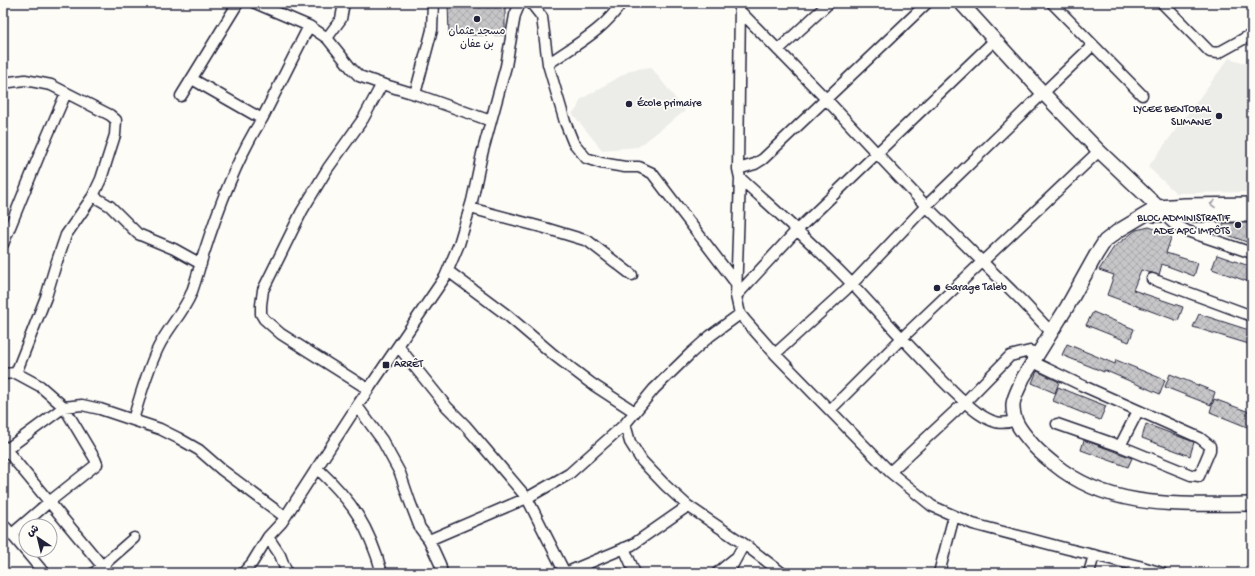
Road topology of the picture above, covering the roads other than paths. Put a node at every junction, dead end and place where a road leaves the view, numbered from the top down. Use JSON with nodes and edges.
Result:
{"nodes":[{"id":1,"x":238,"y":3,"type":"edge"},
{"id":2,"x":255,"y":3,"type":"edge"},
{"id":3,"x":344,"y":3,"type":"edge"},
{"id":4,"x":433,"y":3,"type":"edge"},
{"id":5,"x":520,"y":3,"type":"edge"},
{"id":6,"x":531,"y":3,"type":"edge"},
{"id":7,"x":621,"y":3,"type":"edge"},
{"id":8,"x":829,"y":3,"type":"edge"},
{"id":9,"x":927,"y":3,"type":"edge"},
{"id":10,"x":961,"y":3,"type":"edge"},
{"id":11,"x":1052,"y":3,"type":"edge"},
{"id":12,"x":1162,"y":3,"type":"edge"},
{"id":13,"x":740,"y":7,"type":"edge"},
{"id":14,"x":309,"y":26,"type":"junction"},
{"id":15,"x":1252,"y":36,"type":"edge"},
{"id":16,"x":327,"y":38,"type":"junction"},
{"id":17,"x":995,"y":40,"type":"junction"},
{"id":18,"x":1093,"y":45,"type":"junction"},
{"id":19,"x":778,"y":50,"type":"junction"},
{"id":20,"x":548,"y":64,"type":"junction"},
{"id":21,"x":192,"y":79,"type":"junction"},
{"id":22,"x":3,"y":83,"type":"edge"},
{"id":23,"x":382,"y":84,"type":"junction"},
{"id":24,"x":66,"y":93,"type":"junction"},
{"id":25,"x":1043,"y":93,"type":"junction"},
{"id":26,"x":415,"y":94,"type":"junction"},
{"id":27,"x":1142,"y":95,"type":"dead end"},
{"id":28,"x":181,"y":96,"type":"dead end"},
{"id":29,"x":826,"y":99,"type":"junction"},
{"id":30,"x":262,"y":119,"type":"junction"},
{"id":31,"x":491,"y":121,"type":"junction"},
{"id":32,"x":1099,"y":151,"type":"junction"},
{"id":33,"x":877,"y":154,"type":"junction"},
{"id":34,"x":739,"y":174,"type":"junction"},
{"id":35,"x":93,"y":196,"type":"junction"},
{"id":36,"x":1252,"y":204,"type":"edge"},
{"id":37,"x":926,"y":206,"type":"junction"},
{"id":38,"x":470,"y":208,"type":"junction"},
{"id":39,"x":1161,"y":211,"type":"junction"},
{"id":40,"x":1252,"y":215,"type":"edge"},
{"id":41,"x":797,"y":230,"type":"junction"},
{"id":42,"x":3,"y":244,"type":"edge"},
{"id":43,"x":1252,"y":253,"type":"edge"},
{"id":44,"x":982,"y":262,"type":"junction"},
{"id":45,"x":201,"y":264,"type":"junction"},
{"id":46,"x":448,"y":271,"type":"junction"},
{"id":47,"x":632,"y":274,"type":"dead end"},
{"id":48,"x":1152,"y":279,"type":"dead end"},
{"id":49,"x":735,"y":282,"type":"junction"},
{"id":50,"x":852,"y":284,"type":"junction"},
{"id":51,"x":736,"y":296,"type":"junction"},
{"id":52,"x":740,"y":314,"type":"junction"},
{"id":53,"x":1252,"y":316,"type":"edge"},
{"id":54,"x":1051,"y":332,"type":"junction"},
{"id":55,"x":901,"y":339,"type":"junction"},
{"id":56,"x":398,"y":346,"type":"junction"},
{"id":57,"x":775,"y":354,"type":"junction"},
{"id":58,"x":1036,"y":357,"type":"junction"},
{"id":59,"x":3,"y":374,"type":"edge"},
{"id":60,"x":16,"y":374,"type":"junction"},
{"id":61,"x":368,"y":389,"type":"junction"},
{"id":62,"x":965,"y":402,"type":"junction"},
{"id":63,"x":357,"y":406,"type":"junction"},
{"id":64,"x":64,"y":407,"type":"junction"},
{"id":65,"x":830,"y":410,"type":"junction"},
{"id":66,"x":1138,"y":411,"type":"junction"},
{"id":67,"x":635,"y":412,"type":"junction"},
{"id":68,"x":133,"y":420,"type":"junction"},
{"id":69,"x":1015,"y":420,"type":"junction"},
{"id":70,"x":625,"y":424,"type":"junction"},
{"id":71,"x":1057,"y":424,"type":"dead end"},
{"id":72,"x":1120,"y":446,"type":"junction"},
{"id":73,"x":4,"y":449,"type":"edge"},
{"id":74,"x":317,"y":468,"type":"junction"},
{"id":75,"x":890,"y":472,"type":"junction"},
{"id":76,"x":527,"y":498,"type":"junction"},
{"id":77,"x":49,"y":502,"type":"junction"},
{"id":78,"x":1252,"y":504,"type":"edge"},
{"id":79,"x":688,"y":506,"type":"junction"},
{"id":80,"x":954,"y":516,"type":"junction"},
{"id":81,"x":285,"y":517,"type":"junction"},
{"id":82,"x":3,"y":524,"type":"edge"},
{"id":83,"x":12,"y":534,"type":"junction"},
{"id":84,"x":268,"y":537,"type":"junction"},
{"id":85,"x":134,"y":538,"type":"dead end"},
{"id":86,"x":429,"y":540,"type":"junction"},
{"id":87,"x":744,"y":544,"type":"junction"},
{"id":88,"x":624,"y":548,"type":"junction"},
{"id":89,"x":1094,"y":555,"type":"junction"},
{"id":90,"x":737,"y":556,"type":"junction"},
{"id":91,"x":101,"y":571,"type":"edge"},
{"id":92,"x":44,"y":573,"type":"edge"},
{"id":93,"x":243,"y":573,"type":"edge"},
{"id":94,"x":287,"y":573,"type":"edge"},
{"id":95,"x":382,"y":573,"type":"edge"},
{"id":96,"x":442,"y":573,"type":"edge"},
{"id":97,"x":565,"y":573,"type":"edge"},
{"id":98,"x":635,"y":573,"type":"edge"},
{"id":99,"x":717,"y":573,"type":"edge"},
{"id":100,"x":730,"y":573,"type":"edge"},
{"id":101,"x":782,"y":573,"type":"edge"},
{"id":102,"x":939,"y":573,"type":"edge"},
{"id":103,"x":1089,"y":573,"type":"edge"},
{"id":104,"x":1162,"y":573,"type":"edge"}],
"edges":[{"from":1,"to":21,"type":"street"},
{"from":2,"to":14,"type":"street"},
{"from":3,"to":16,"type":"street"},
{"from":4,"to":26,"type":"street"},
{"from":5,"to":31,"type":"street"},
{"from":6,"to":20,"type":"street"},
{"from":7,"to":20,"type":"street"},
{"from":8,"to":19,"type":"street"},
{"from":9,"to":29,"type":"street"},
{"from":10,"to":17,"type":"main road"},
{"from":11,"to":18,"type":"street"},
{"from":12,"to":15,"type":"street"},
{"from":13,"to":19,"type":"street"},
{"from":13,"to":34,"type":"street"},
{"from":14,"to":16,"type":"street"},
{"from":14,"to":30,"type":"street"},
{"from":16,"to":23,"type":"street"},
{"from":17,"to":25,"type":"main road"},
{"from":17,"to":33,"type":"street"},
{"from":18,"to":25,"type":"street"},
{"from":18,"to":27,"type":"street"},
{"from":19,"to":29,"type":"street"},
{"from":20,"to":49,"type":"street"},
{"from":21,"to":28,"type":"street"},
{"from":21,"to":30,"type":"street"},
{"from":22,"to":24,"type":"street"},
{"from":23,"to":26,"type":"street"},
{"from":23,"to":61,"type":"street"},
{"from":24,"to":35,"type":"street"},
{"from":24,"to":42,"type":"street"},
{"from":25,"to":32,"type":"main road"},
{"from":25,"to":37,"type":"street"},
{"from":26,"to":31,"type":"street"},
{"from":29,"to":33,"type":"street"},
{"from":29,"to":34,"type":"street"},
{"from":30,"to":45,"type":"street"},
{"from":31,"to":38,"type":"street"},
{"from":32,"to":39,"type":"main road"},
{"from":32,"to":44,"type":"street"},
{"from":33,"to":37,"type":"street"},
{"from":33,"to":41,"type":"street"},
{"from":34,"to":41,"type":"street"},
{"from":34,"to":49,"type":"street"},
{"from":35,"to":45,"type":"street"},
{"from":35,"to":60,"type":"street"},
{"from":36,"to":39,"type":"main road","one_way":true},
{"from":37,"to":44,"type":"street"},
{"from":37,"to":50,"type":"street"},
{"from":38,"to":46,"type":"street"},
{"from":38,"to":47,"type":"street"},
{"from":39,"to":40,"type":"main road"},
{"from":39,"to":43,"type":"street"},
{"from":39,"to":54,"type":"main road"},
{"from":41,"to":50,"type":"street"},
{"from":41,"to":51,"type":"street"},
{"from":44,"to":54,"type":"street"},
{"from":44,"to":55,"type":"street"},
{"from":45,"to":68,"type":"street"},
{"from":46,"to":56,"type":"street"},
{"from":46,"to":67,"type":"street"},
{"from":48,"to":53,"type":"street"},
{"from":49,"to":51,"type":"street"},
{"from":50,"to":55,"type":"street"},
{"from":50,"to":57,"type":"street"},
{"from":51,"to":52,"type":"street"},
{"from":52,"to":57,"type":"street"},
{"from":52,"to":67,"type":"street"},
{"from":54,"to":58,"type":"main road"},
{"from":55,"to":62,"type":"street"},
{"from":55,"to":65,"type":"street"},
{"from":56,"to":61,"type":"street"},
{"from":56,"to":76,"type":"street"},
{"from":57,"to":65,"type":"street"},
{"from":58,"to":62,"type":"street"},
{"from":58,"to":66,"type":"street"},
{"from":58,"to":69,"type":"main road"},
{"from":59,"to":60,"type":"street"},
{"from":60,"to":64,"type":"street"},
{"from":61,"to":63,"type":"street"},
{"from":62,"to":69,"type":"street"},
{"from":62,"to":75,"type":"street"},
{"from":63,"to":74,"type":"street"},
{"from":63,"to":86,"type":"street"},
{"from":64,"to":68,"type":"street"},
{"from":64,"to":73,"type":"street"},
{"from":64,"to":77,"type":"street"},
{"from":65,"to":75,"type":"street"},
{"from":66,"to":72,"type":"street"},
{"from":66,"to":72,"type":"street"},
{"from":67,"to":70,"type":"street"},
{"from":68,"to":81,"type":"street"},
{"from":69,"to":78,"type":"main road"},
{"from":70,"to":76,"type":"street"},
{"from":70,"to":79,"type":"street"},
{"from":71,"to":72,"type":"street"},
{"from":73,"to":77,"type":"street"},
{"from":74,"to":81,"type":"street"},
{"from":74,"to":95,"type":"street"},
{"from":75,"to":80,"type":"street"},
{"from":76,"to":86,"type":"street"},
{"from":76,"to":97,"type":"street"},
{"from":77,"to":83,"type":"street"},
{"from":77,"to":91,"type":"street"},
{"from":79,"to":87,"type":"street"},
{"from":79,"to":88,"type":"street"},
{"from":80,"to":89,"type":"street"},
{"from":80,"to":102,"type":"street"},
{"from":81,"to":84,"type":"street"},
{"from":82,"to":83,"type":"street"},
{"from":83,"to":92,"type":"street"},
{"from":84,"to":93,"type":"street"},
{"from":84,"to":94,"type":"street"},
{"from":85,"to":91,"type":"street"},
{"from":86,"to":96,"type":"street"},
{"from":87,"to":90,"type":"street"},
{"from":87,"to":101,"type":"street"},
{"from":88,"to":97,"type":"street"},
{"from":88,"to":98,"type":"street"},
{"from":89,"to":103,"type":"street"},
{"from":89,"to":104,"type":"street"},
{"from":90,"to":99,"type":"street"},
{"from":90,"to":100,"type":"street"}]}
